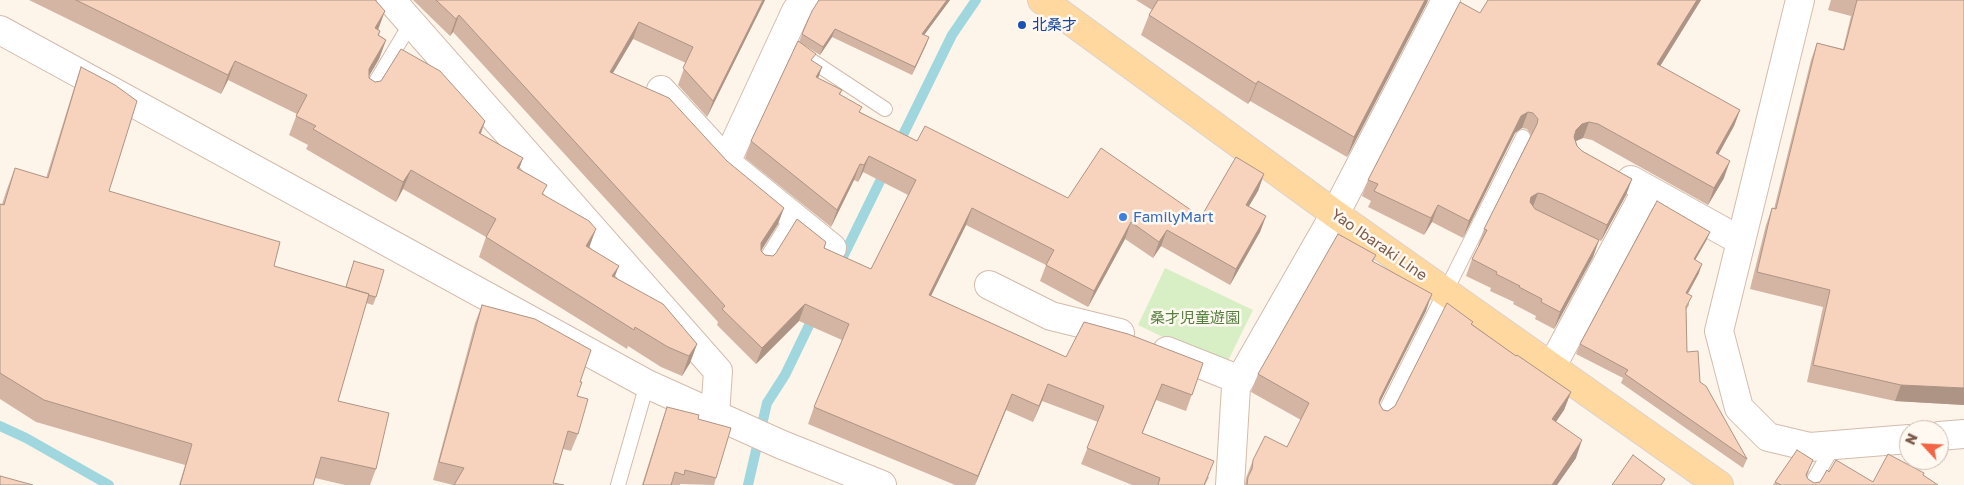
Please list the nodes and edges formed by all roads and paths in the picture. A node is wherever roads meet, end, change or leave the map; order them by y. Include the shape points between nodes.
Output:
1 (391, 0) edge
2 (804, 0) edge
3 (1042, 0) edge
4 (1446, 0) edge
5 (1800, 0) edge
6 (411, 23) junction
7 (0, 30) edge
8 (790, 46) junction
9 (660, 90) dead end
10 (369, 93) edge
11 (885, 109) dead end
12 (1523, 137) dead end
13 (727, 160) junction
14 (1608, 167) edge
15 (1647, 189) junction
16 (1335, 214) junction
17 (793, 216) junction
18 (1741, 241) junction
19 (832, 248) dead end
20 (763, 264) edge
21 (989, 285) dead end
22 (1445, 292) junction
23 (1552, 366) junction
24 (1240, 380) junction
25 (647, 384) junction
26 (715, 415) junction
27 (1381, 420) edge
28 (1964, 434) edge
29 (1949, 435) edge
30 (1899, 440) edge
31 (1834, 445) junction
32 (618, 485) edge
33 (882, 485) edge
34 (1230, 485) edge
35 (1719, 485) edge
36 (1811, 485) edge

1 - 6 street
2 - 8 street via 796,11
3 - 16 main road, Yao Ibaraki Line
4 - 16 street
5 - 18 street
6 - 10 lane
6 - 26 street via 718,371
7 - 25 street
8 - 11 lane
8 - 13 street
9 - 13 street
12 - 22 lane
13 - 17 street
14 - 15 street
15 - 18 street
15 - 23 street via 1606,254
16 - 22 main road, Yao Ibaraki Line
16 - 24 street
17 - 19 street
17 - 20 lane
18 - 31 street via 1719,331 1739,408 1768,437 1810,447
21 - 24 street via 1051,316 1127,335
22 - 23 main road, Yao Ibaraki Line
22 - 27 lane
23 - 35 main road, Yao Ibaraki Line
24 - 34 street via 1236,388
25 - 26 street
25 - 32 lane
26 - 33 street
28 - 29 street
30 - 31 street
31 - 36 lane

